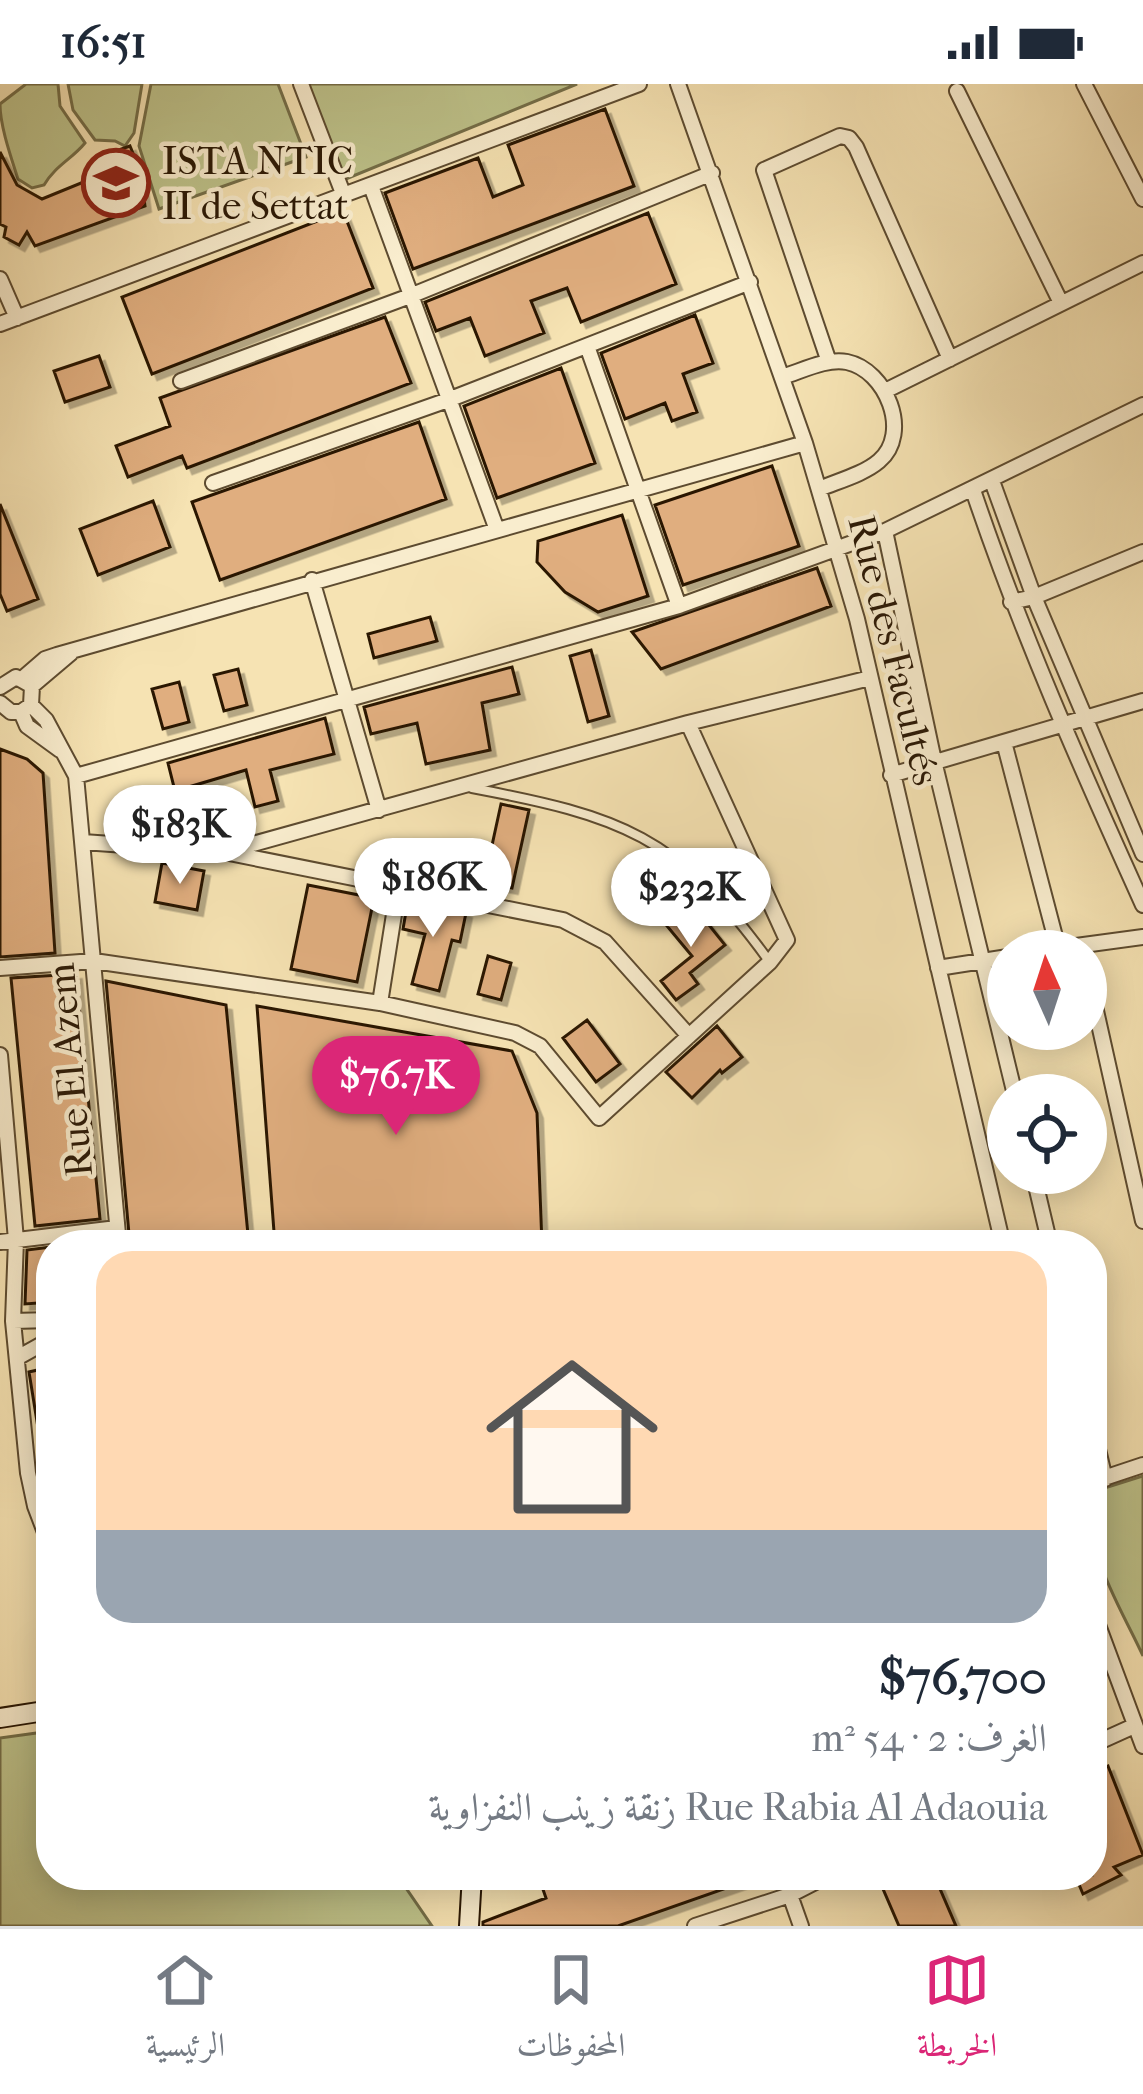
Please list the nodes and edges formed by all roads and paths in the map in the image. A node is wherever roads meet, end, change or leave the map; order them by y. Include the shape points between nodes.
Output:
1 (301, 84) edge
2 (639, 84) edge
3 (678, 84) edge
4 (1084, 84) edge
5 (957, 92) dead end
6 (712, 173) junction
7 (371, 186) junction
8 (344, 196) junction
9 (1143, 200) edge
10 (1143, 262) edge
11 (0, 279) edge
12 (750, 281) junction
13 (410, 296) junction
14 (4, 297) edge
15 (1061, 303) junction
16 (17, 318) junction
17 (0, 324) edge
18 (587, 346) junction
19 (950, 359) junction
20 (830, 362) junction
21 (782, 377) junction
22 (181, 380) dead end
23 (885, 391) junction
24 (448, 400) junction
25 (1143, 405) edge
26 (805, 443) junction
27 (992, 481) junction
28 (213, 483) dead end
29 (819, 489) junction
30 (639, 490) junction
31 (973, 490) junction
32 (497, 530) junction
33 (885, 531) junction
34 (838, 551) junction
35 (1143, 552) edge
36 (312, 580) junction
37 (1034, 597) junction
38 (1011, 602) junction
39 (679, 606) junction
40 (870, 678) junction
41 (27, 682) junction
42 (1, 683) edge
43 (348, 701) junction
44 (1143, 701) edge
45 (13, 711) edge
46 (1084, 717) junction
47 (688, 723) junction
48 (1060, 724) junction
49 (1004, 742) junction
50 (934, 761) junction
51 (892, 775) junction
52 (76, 776) junction
53 (469, 787) junction
54 (379, 810) junction
55 (83, 842) junction
56 (224, 852) junction
57 (1143, 854) edge
58 (398, 889) junction
59 (1143, 905) edge
60 (1053, 930) edge
61 (1143, 937) edge
62 (1107, 943) edge
63 (987, 960) edge
64 (94, 961) junction
65 (983, 961) junction
66 (770, 962) junction
67 (0, 968) edge
68 (938, 968) junction
69 (380, 1003) junction
70 (689, 1036) junction
71 (1105, 1050) edge
72 (0, 1055) edge
73 (1010, 1074) edge
74 (3, 1138) edge
75 (1143, 1140) edge
76 (1127, 1147) junction
77 (1038, 1194) edge
78 (1143, 1222) edge
79 (117, 1228) joint
80 (100, 1230) edge
81 (999, 1230) edge
82 (1046, 1230) edge
83 (8, 1241) edge
84 (36, 1320) edge
85 (13, 1321) junction
86 (36, 1347) edge
87 (17, 1358) junction
88 (1143, 1465) edge
89 (1107, 1478) edge
90 (36, 1509) edge
91 (1107, 1651) edge
92 (36, 1712) edge
93 (0, 1718) edge
94 (1134, 1726) junction
95 (1107, 1738) edge
96 (1143, 1747) edge
97 (471, 1890) edge
98 (800, 1890) edge
99 (790, 1895) junction
100 (469, 1926) edge
101 (694, 1926) edge
102 (801, 1926) edge

1 - 8 street
2 - 7 street
3 - 6 street, Rue des Facultés
4 - 9 street
5 - 15 street
6 - 12 street, Rue des Facultés
6 - 13 street
7 - 8 street
7 - 13 street
8 - 16 street
10 - 15 street
11 - 14 street
12 - 18 street
12 - 21 street, Rue des Facultés
13 - 22 street
13 - 24 street
14 - 16 street
15 - 19 street
16 - 17 street
18 - 24 street
18 - 30 street
19 - 20 street via 856,147 840,136 764,170
19 - 23 street
20 - 21 street
20 - 23 street via 849,362
21 - 26 street, Rue des Facultés
23 - 29 street via 894,416 888,452
24 - 28 street
24 - 32 street
25 - 27 street
26 - 29 street, Rue des Facultés
26 - 30 street
27 - 31 street
27 - 37 street
29 - 34 street, Rue des Facultés
30 - 32 street
30 - 39 street
31 - 33 street
31 - 38 street
32 - 36 street
33 - 34 street
33 - 50 street
34 - 39 street
34 - 40 street, Rue des Facultés
35 - 37 street
36 - 41 street via 45,659
36 - 43 street
37 - 38 street
37 - 46 street
38 - 48 street
39 - 43 street
40 - 47 street
40 - 51 street, Rue des Facultés
41 - 42 street
41 - 45 street
43 - 52 street
43 - 54 street
44 - 46 street
45 - 52 street, Rue El Azem via 60,750
46 - 48 street
46 - 57 street
47 - 53 street
47 - 66 street via 788,940
48 - 49 street
48 - 59 street
49 - 50 street
49 - 60 street
50 - 51 street
50 - 65 street
51 - 68 street, Rue des Facultés
52 - 55 street, Rue El Azem
53 - 54 street
53 - 66 lane via 592,814 653,841 741,922
54 - 56 street
55 - 56 street
55 - 64 street, Rue El Azem
56 - 58 street
58 - 69 street
58 - 70 street via 563,920 604,942
61 - 62 street
63 - 65 street
64 - 67 street
64 - 69 street
64 - 79 street, Rue El Azem
65 - 68 street
65 - 73 street
66 - 70 street
68 - 81 street, Rue des Facultés
69 - 70 street via 515,1033 540,1046 598,1118
71 - 76 street
72 - 74 street
74 - 83 street
75 - 76 street
76 - 78 street
77 - 82 street
79 - 80 street
83 - 85 street
84 - 85 street
85 - 87 street
86 - 87 street
87 - 90 street
88 - 89 street
91 - 94 street
92 - 93 street
94 - 95 street
94 - 96 street
97 - 100 street
98 - 99 street
99 - 101 street
99 - 102 street

